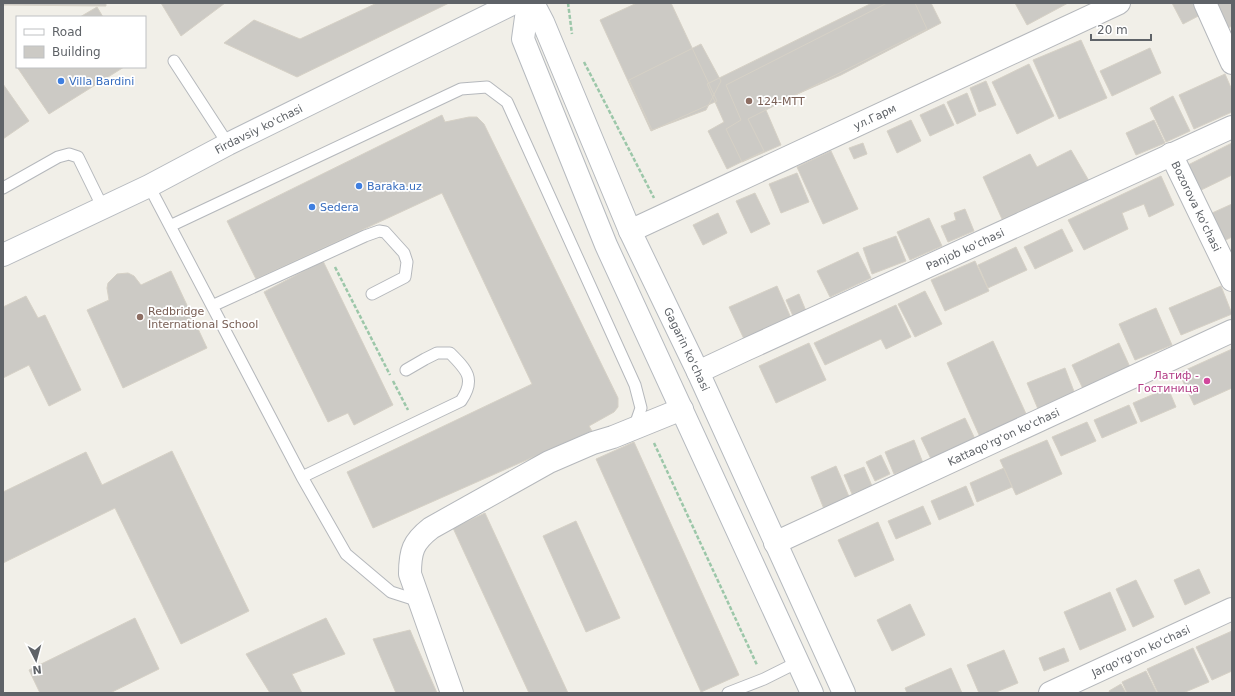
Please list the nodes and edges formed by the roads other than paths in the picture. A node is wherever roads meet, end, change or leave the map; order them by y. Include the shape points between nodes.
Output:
1 (514, 3) edge
2 (528, 3) edge
3 (533, 3) edge
4 (1119, 3) edge
5 (1205, 3) edge
6 (174, 61) dead end
7 (1232, 63) edge
8 (1232, 127) edge
9 (228, 144) junction
10 (1171, 154) junction
11 (149, 186) junction
12 (3, 188) edge
13 (103, 208) junction
14 (170, 226) junction
15 (630, 231) junction
16 (3, 255) edge
17 (1232, 280) edge
18 (372, 294) dead end
19 (212, 306) junction
20 (1232, 331) edge
21 (406, 370) dead end
22 (698, 372) junction
23 (682, 409) junction
24 (640, 426) junction
25 (302, 477) junction
26 (775, 543) junction
27 (419, 601) junction
28 (1232, 609) edge
29 (798, 662) junction
30 (452, 693) edge
31 (728, 693) edge
32 (812, 693) edge
33 (844, 693) edge
34 (1050, 693) edge

1 - 9 street, Firdavsiy ko'chasi
2 - 23 street via 523,38 606,245
3 - 15 street, Gagarin ko'chasi
4 - 15 street, ул.Гарм
5 - 7 street
6 - 9 lane
8 - 10 street, Panjob ko'chasi
9 - 11 street, Firdavsiy ko'chasi
10 - 17 street, Bozorova ko'chasi
10 - 22 street, Panjob ko'chasi
11 - 13 street, Firdavsiy ko'chasi
11 - 14 lane
12 - 13 lane via 58,157 69,154 78,157
13 - 16 street, Firdavsiy ko'chasi
14 - 19 lane
14 - 24 lane via 461,89 487,87 507,102 635,385 640,408
15 - 22 street, Gagarin ko'chasi
18 - 19 lane via 405,278 407,262 404,253 385,232 380,231
19 - 25 lane
20 - 26 street, Kattaqo'rg'on ko'chasi
21 - 25 lane via 437,354 450,354 462,365 470,379 468,392 461,401
22 - 26 street, Gagarin ko'chasi
23 - 24 street
23 - 29 street
24 - 27 street via 549,462 422,535 413,546 410,560 410,574
25 - 27 lane via 346,554 391,592
26 - 33 street, Gagarin ko'chasi
27 - 30 street
28 - 34 street, Jarqo'rg'on ko'chasi
29 - 31 lane
29 - 32 street

